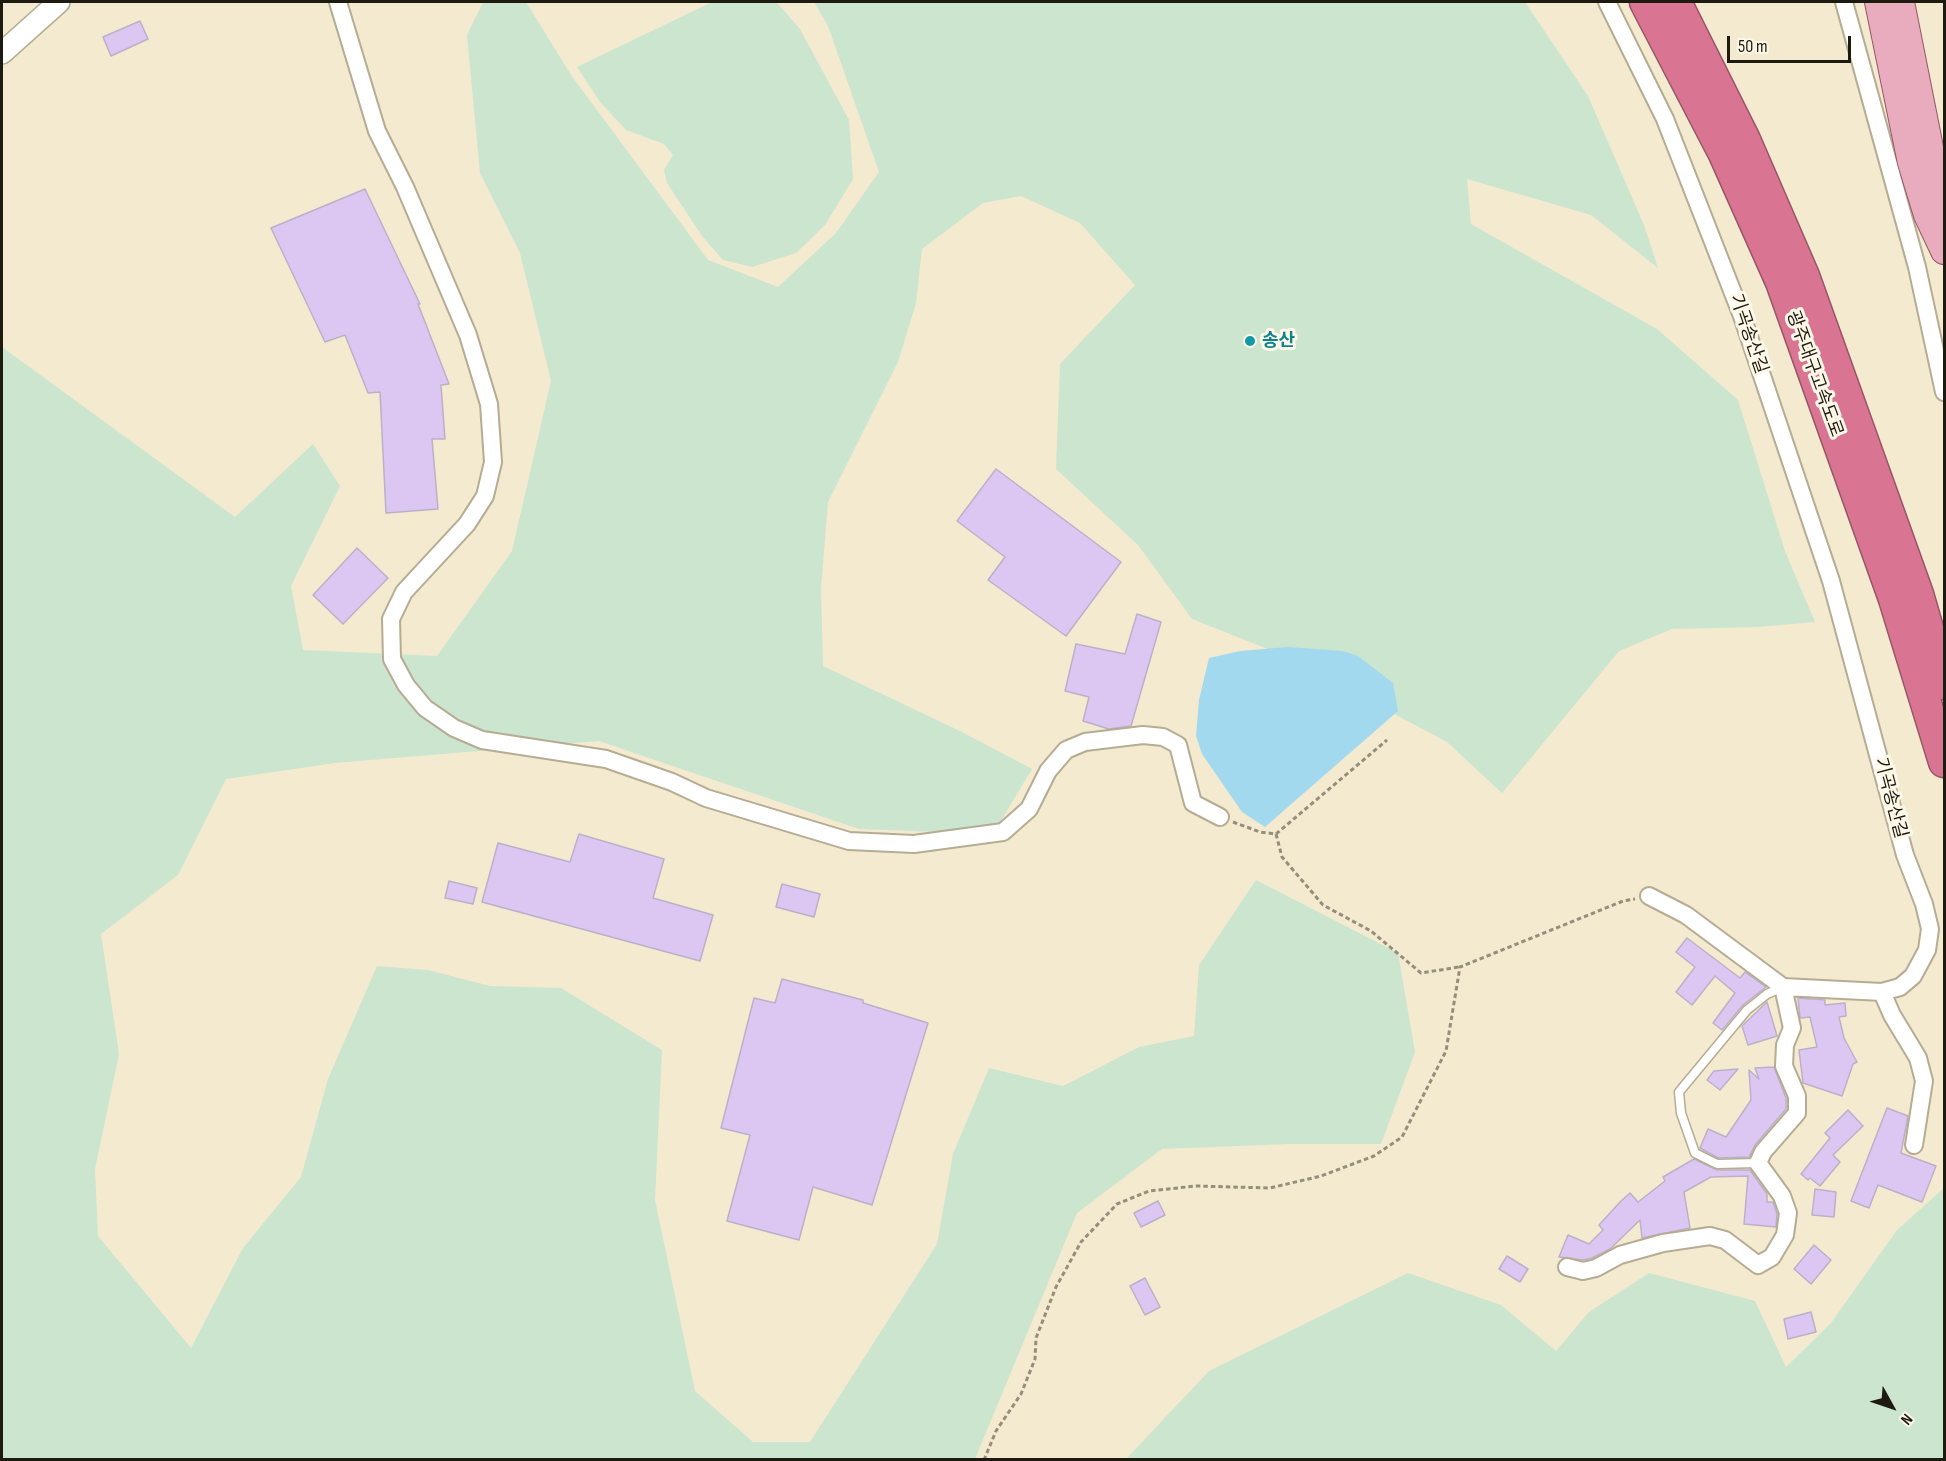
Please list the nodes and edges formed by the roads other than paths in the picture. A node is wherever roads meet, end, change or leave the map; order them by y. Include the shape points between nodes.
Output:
1 (59, 2) edge
2 (338, 2) edge
3 (1607, 2) edge
4 (1645, 2) edge
5 (1676, 2) edge
6 (1844, 2) edge
7 (1878, 2) edge
8 (1901, 2) edge
9 (2, 53) edge
10 (1944, 218) edge
11 (1944, 251) edge
12 (1944, 392) edge
13 (1944, 684) edge
14 (1944, 762) edge
15 (1220, 817) road end
16 (1649, 896) road end
17 (1783, 987) junction
18 (1882, 992) junction
19 (1914, 1144) dead end
20 (1758, 1162) junction
21 (1567, 1267) dead end

1 - 9 street
2 - 15 street via 377,131 468,336 489,404 493,462 485,495 467,525 404,592 391,619 392,659 425,708 454,728 482,740 606,759 706,798 849,841 914,844 1003,832 1029,809 1048,771 1066,750 1085,742 1143,735 1163,737 1179,745 1193,803
3 - 18 street, 기곡송산길 via 1665,119 1742,316 1831,581 1905,855 1924,904 1930,929 1927,950 1913,976 1900,987
4 - 14 highway, 광주대구고속도로 via 1724,154 1781,282 1894,599
5 - 13 highway, 광주대구고속도로 via 1745,140 1804,276 1918,594
6 - 12 street via 1917,267
7 - 11 main road via 1911,163 1926,215
8 - 10 main road
16 - 17 street via 1686,915
17 - 18 street, 기곡송산길
17 - 20 street via 1792,1028 1785,1046 1784,1066 1797,1096 1797,1113
17 - 20 lane via 1747,1010 1679,1092 1681,1113 1695,1153 1717,1164
18 - 19 street via 1918,1058 1924,1082
20 - 21 street via 1782,1196 1788,1213 1785,1235 1773,1257 1758,1265 1725,1240 1710,1236 1663,1243 1583,1271

